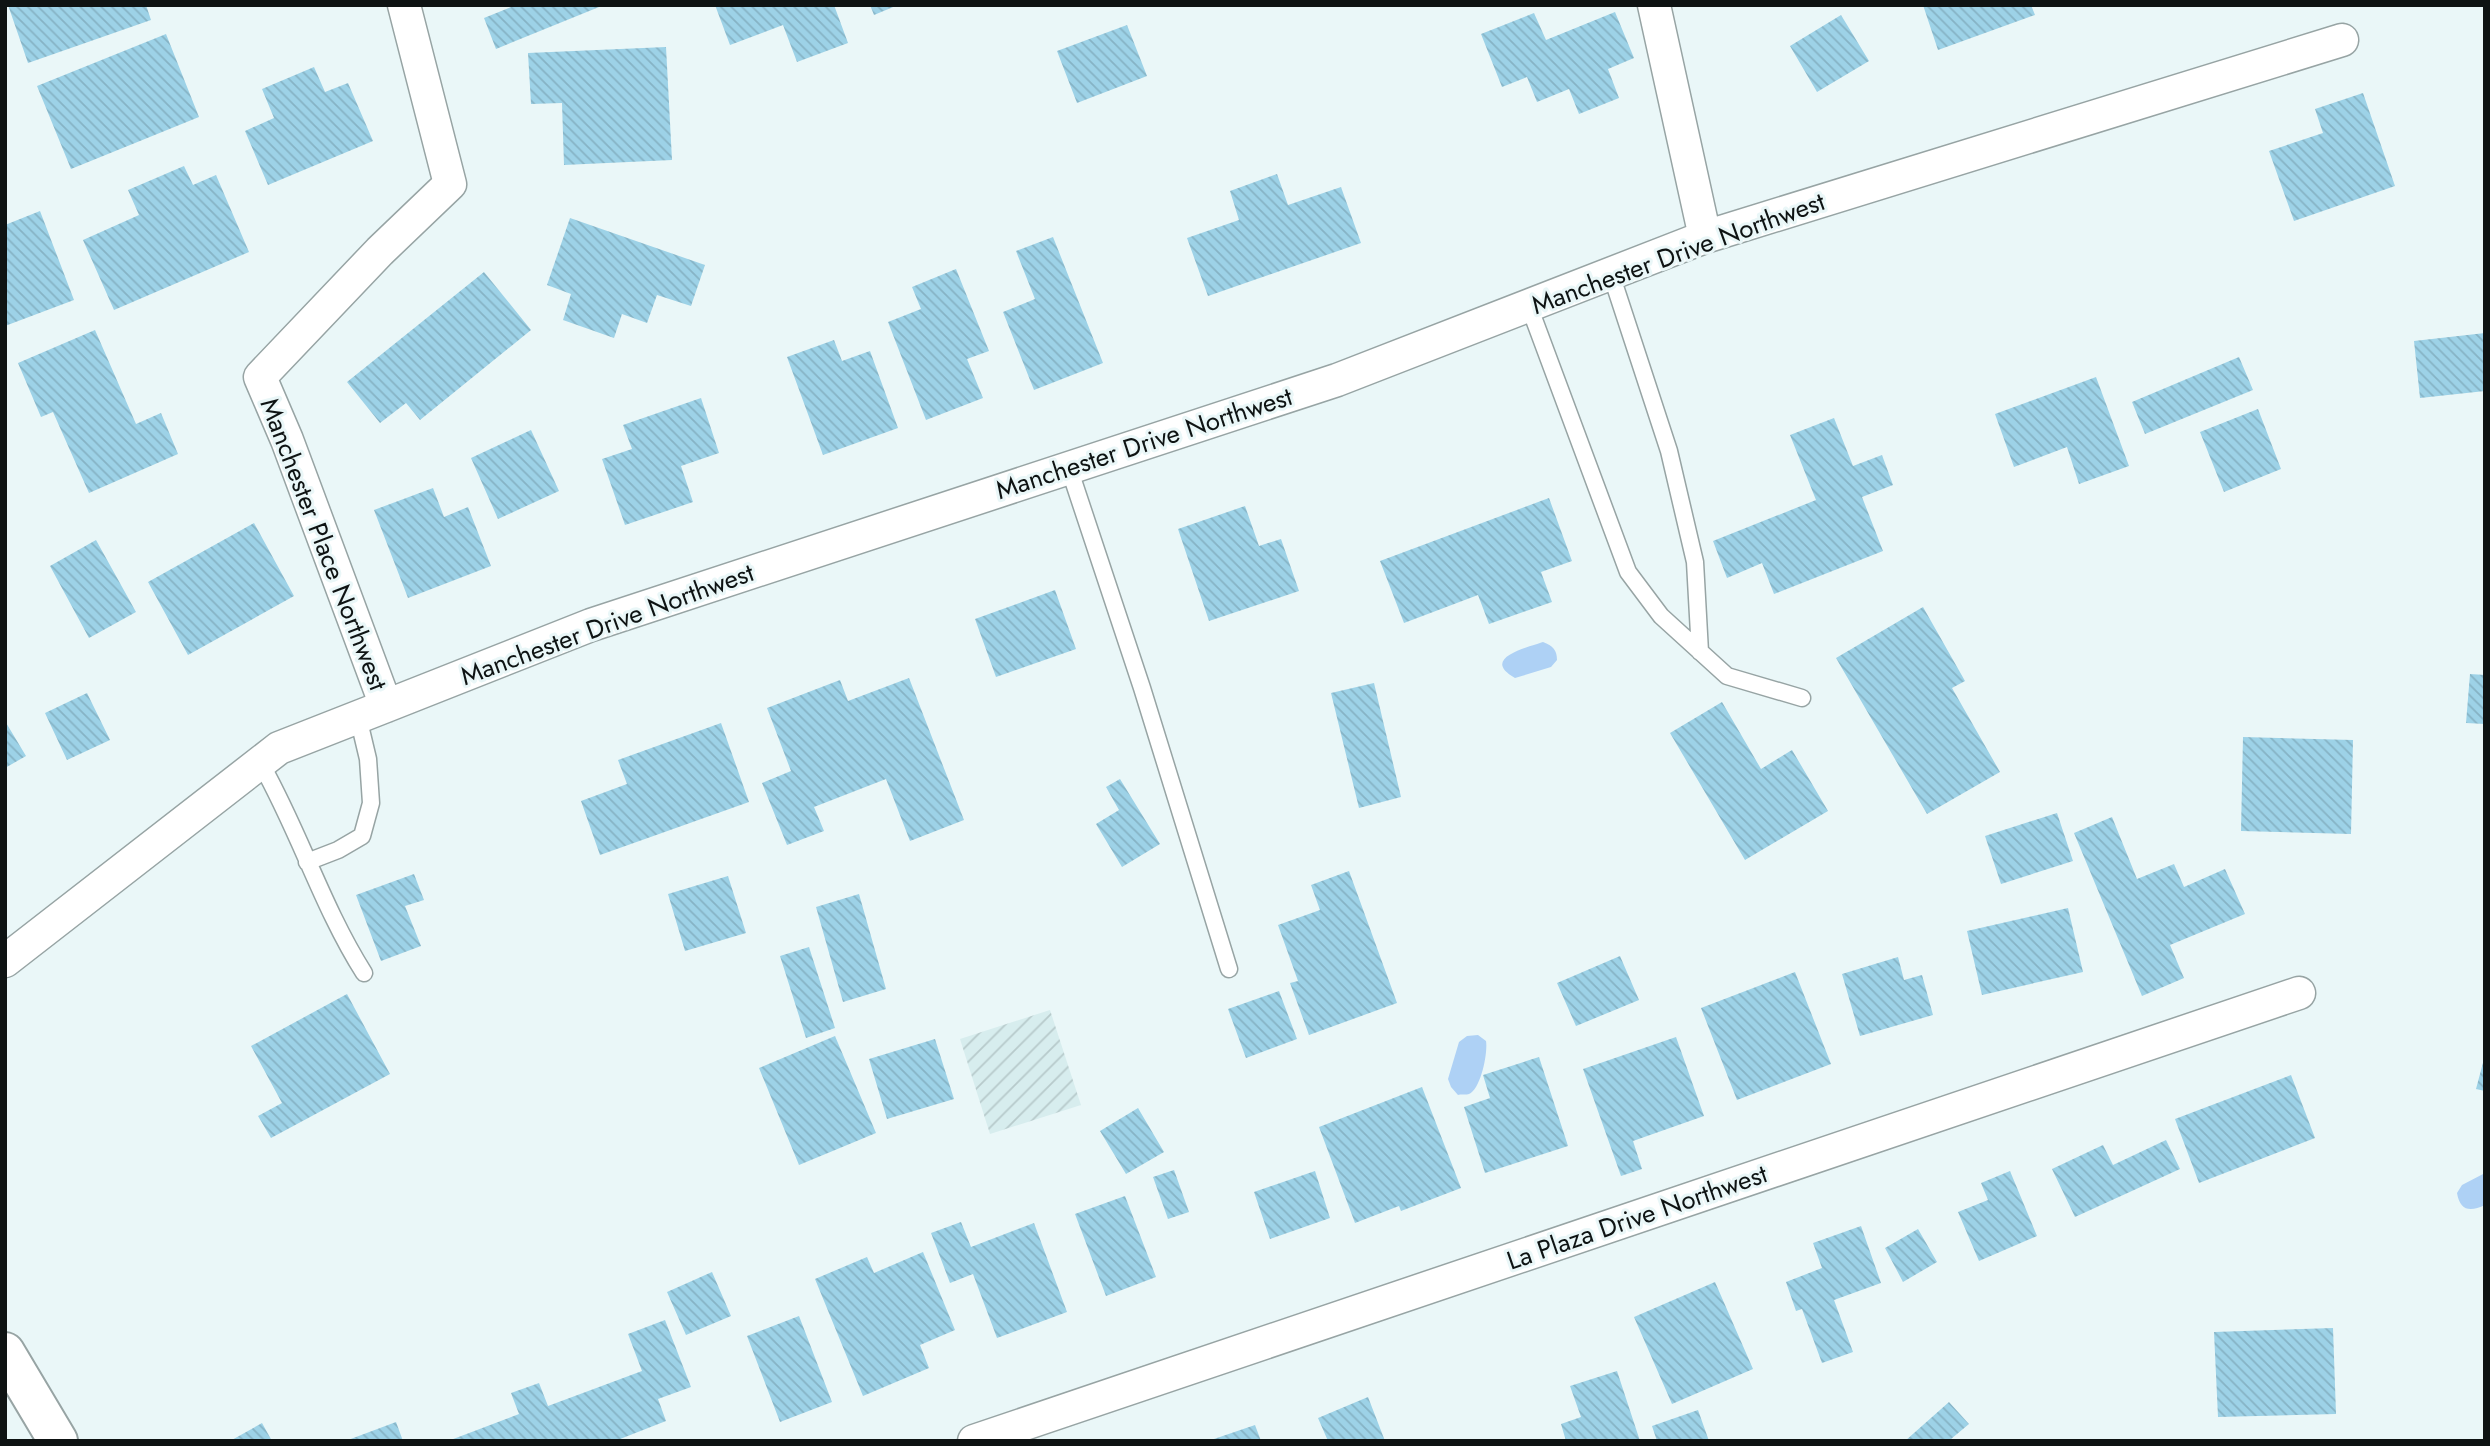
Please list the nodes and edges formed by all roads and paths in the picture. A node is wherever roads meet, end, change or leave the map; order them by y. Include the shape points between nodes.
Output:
1 (404, 5) edge
2 (1654, 5) edge
3 (2342, 40) dead end
4 (1705, 237) junction
5 (1611, 274) junction
6 (1528, 306) junction
7 (1069, 468) junction
8 (1700, 652) junction
9 (1802, 698) dead end
10 (372, 711) junction
11 (260, 762) junction
12 (307, 862) junction
13 (5, 961) edge
14 (1229, 969) dead end
15 (364, 973) dead end
16 (2299, 993) dead end
17 (5, 1352) edge
18 (58, 1441) edge
19 (974, 1441) edge

1 - 10 street, Manchester Place Northwest via 450,184 260,377 287,440
2 - 4 street
3 - 4 street, Manchester Drive Northwest
4 - 5 street, Manchester Drive Northwest
5 - 6 street, Manchester Drive Northwest
5 - 8 lane via 1672,464 1695,562
6 - 7 street, Manchester Drive Northwest via 1337,380
6 - 8 lane via 1628,572 1661,616
7 - 10 street, Manchester Drive Northwest via 591,625
7 - 14 lane
8 - 9 lane via 1727,676
10 - 11 street, Manchester Drive Northwest via 279,748
10 - 12 lane via 371,803 362,836
11 - 12 lane
11 - 13 street, Manchester Drive Northwest
12 - 15 lane via 343,941
16 - 19 street, La Plaza Drive Northwest
17 - 18 main road

